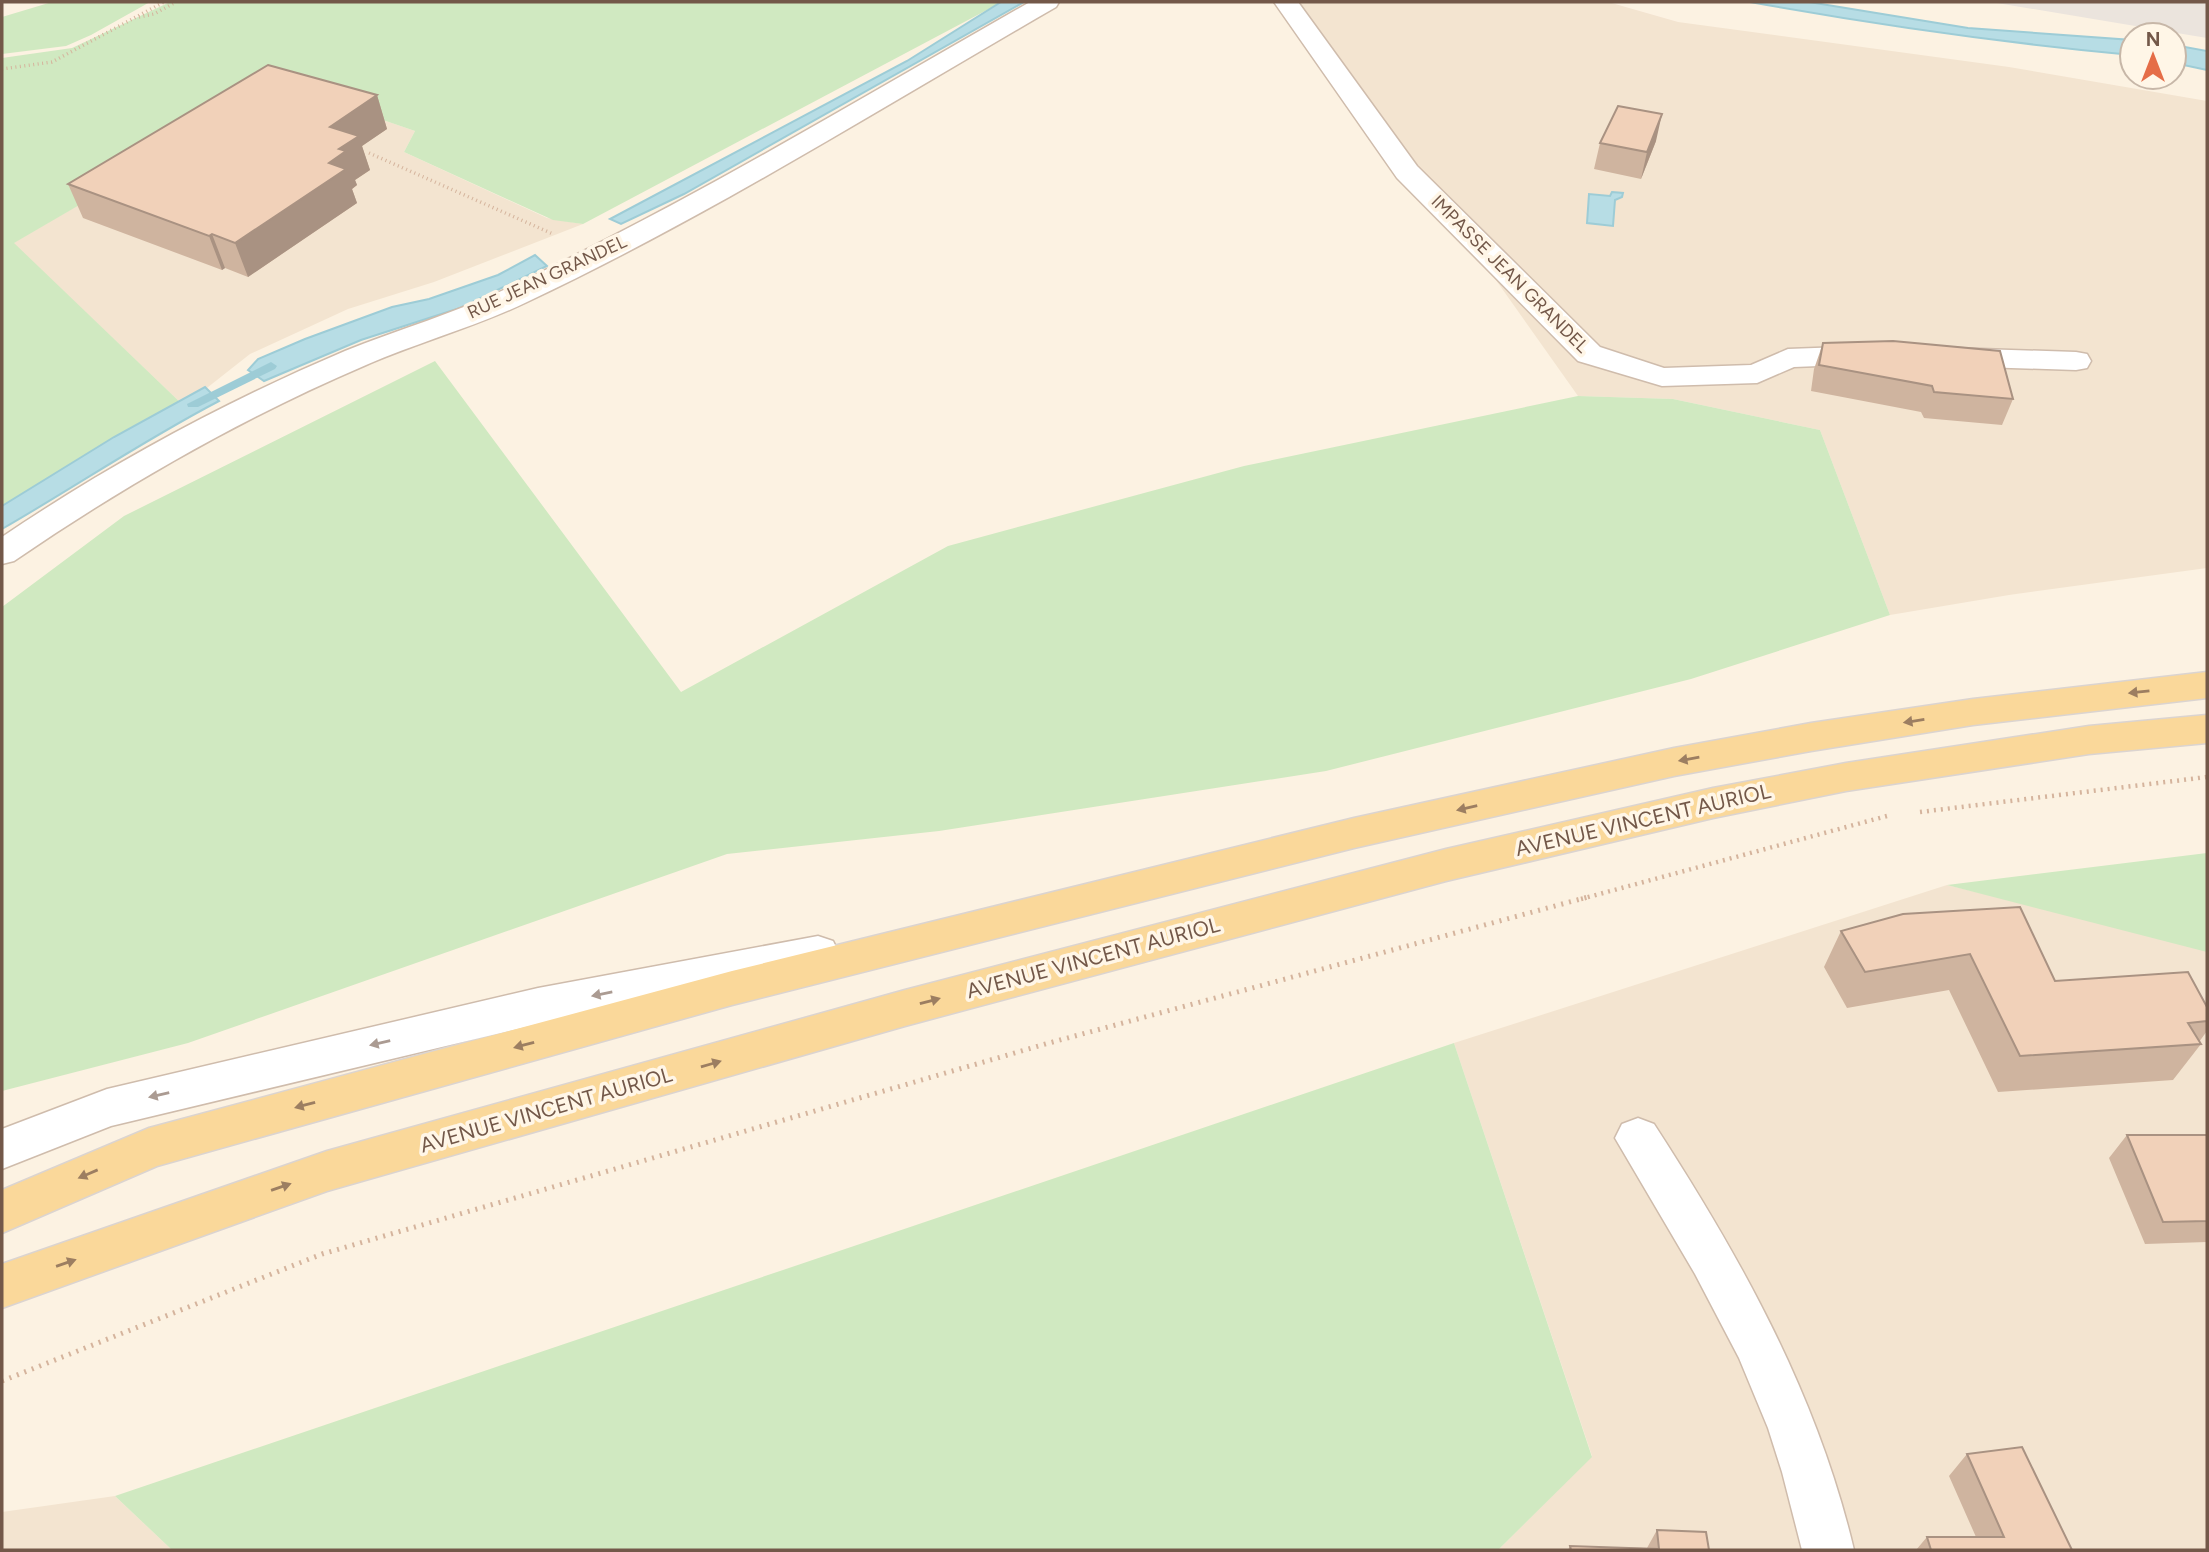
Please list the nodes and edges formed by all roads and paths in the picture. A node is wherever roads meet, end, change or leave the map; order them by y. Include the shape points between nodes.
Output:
1 (163, 2) edge
2 (176, 2) edge
3 (1047, 2) edge
4 (1286, 2) edge
5 (132, 18) junction
6 (2, 69) edge
7 (369, 153) dead end
8 (607, 252) junction
9 (2076, 361) dead end
10 (2, 553) edge
11 (2207, 685) edge
12 (2207, 729) edge
13 (2207, 777) edge
14 (1918, 812) dead end
15 (1891, 816) dead end
16 (1054, 908) junction
17 (1639, 1138) dead end
18 (2, 1149) edge
19 (2, 1212) edge
20 (2, 1286) edge
21 (2, 1381) edge
22 (1828, 1550) edge

1 - 5 path
2 - 5 path via 154,14
3 - 8 street, RUE JEAN GRANDEL
4 - 9 street, IMPASSE JEAN GRANDEL via 1408,172 1589,354 1662,377 1757,374 1788,358
5 - 6 path via 52,62
7 - 8 path via 553,234
8 - 10 street, RUE JEAN GRANDEL via 512,298 358,358 216,422 63,510
11 -> 16 main road via 1973,712 1674,762 1354,833
20 -> 12 main road, AVENUE VINCENT AURIOL via 327,1171 905,1008 1446,865 1846,777 2089,740
13 - 14 path
15 - 21 path via 1049,1042 322,1254
16 -> 18 street via 538,1006 107,1108
16 -> 19 main road via 718,992 149,1148
17 - 22 street via 1704,1240 1767,1365 1808,1472

